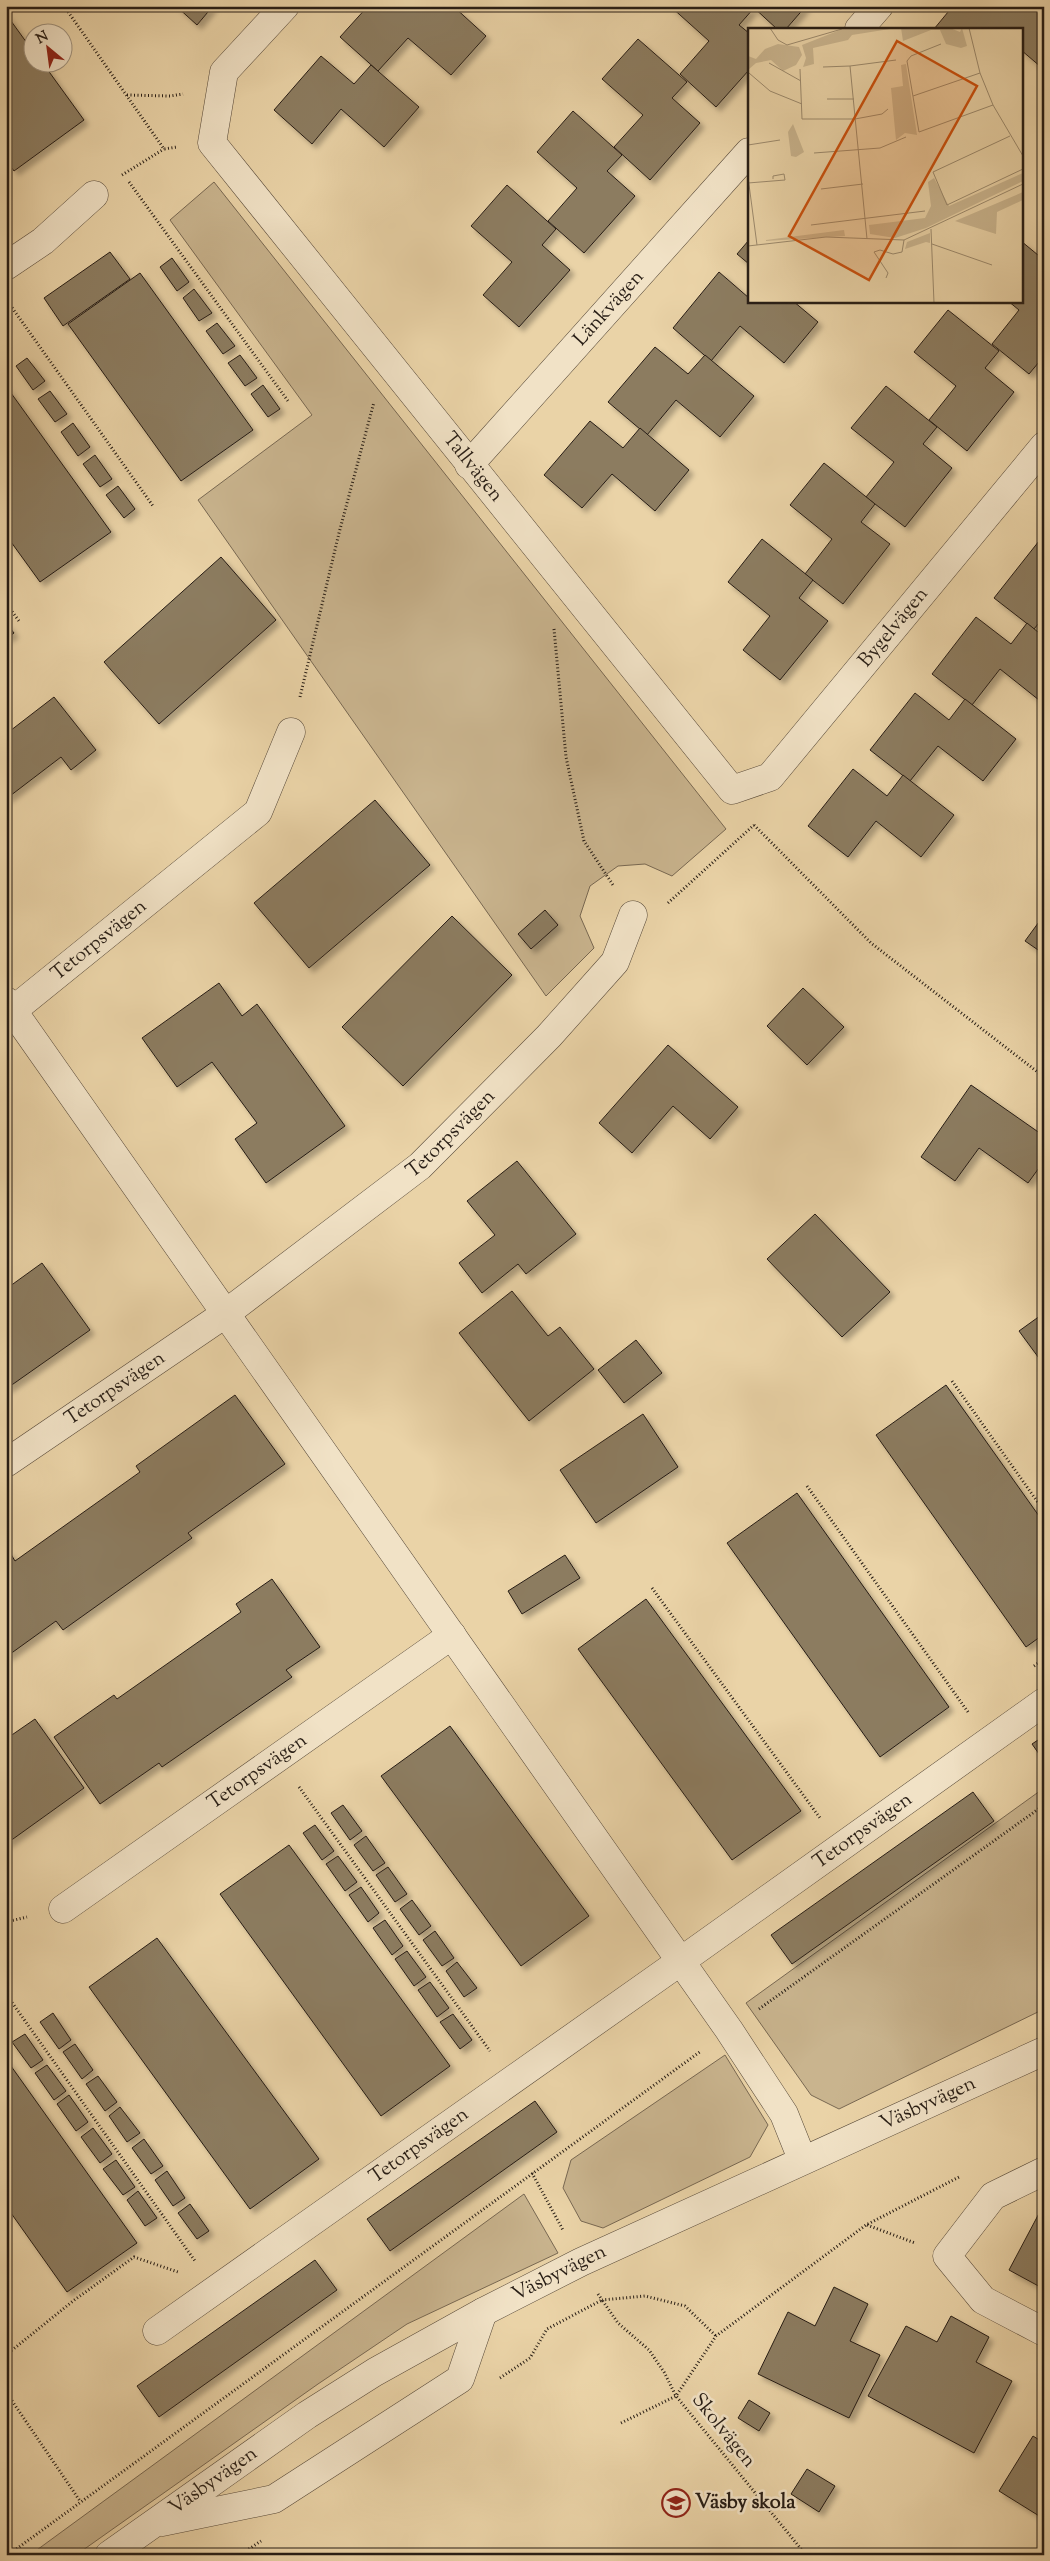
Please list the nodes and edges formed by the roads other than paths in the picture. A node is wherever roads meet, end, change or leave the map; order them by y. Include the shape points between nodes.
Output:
1 (285, 6) edge
2 (879, 6) edge
3 (860, 28) edge
4 (748, 153) edge
5 (94, 195) road end
6 (6, 266) edge
7 (1044, 446) edge
8 (469, 465) junction
9 (291, 732) road end
10 (732, 790) joint
11 (633, 916) road end
12 (9, 1010) edge
13 (225, 1314) junction
14 (6, 1463) edge
15 (452, 1635) junction
16 (1044, 1702) edge
17 (63, 1909) dead end
18 (681, 1962) junction
19 (1044, 2051) edge
20 (802, 2159) junction
21 (1044, 2171) edge
22 (483, 2312) junction
23 (157, 2331) dead end
24 (1044, 2332) edge
25 (154, 2524) junction
26 (110, 2555) edge

1 - 8 street, Tallvägen via 224,72 212,143
2 - 3 street
4 - 8 street, Länkvägen
5 - 6 street via 43,241
7 - 10 street, Bygelvägen via 770,777
8 - 10 street, Tallvägen
9 - 12 street, Tetorpsvägen via 258,812
11 - 13 street, Tetorpsvägen via 615,962 549,1036 420,1166
12 - 13 street, Tetorpsvägen
13 - 14 street, Tetorpsvägen
13 - 15 street, Tetorpsvägen
15 - 17 street, Tetorpsvägen
15 - 18 street, Tetorpsvägen
16 - 18 street, Tetorpsvägen
18 - 20 street, Tetorpsvägen via 784,2114
18 - 23 street, Tetorpsvägen via 511,2080 209,2279
19 - 20 street, Väsbyvägen
20 - 22 street, Väsbyvägen via 581,2262
21 - 24 street via 993,2196 948,2256 983,2300
22 - 25 street, Väsbyvägen via 307,2414
22 - 25 street via 460,2379 274,2499
25 - 26 street, Väsbyvägen

